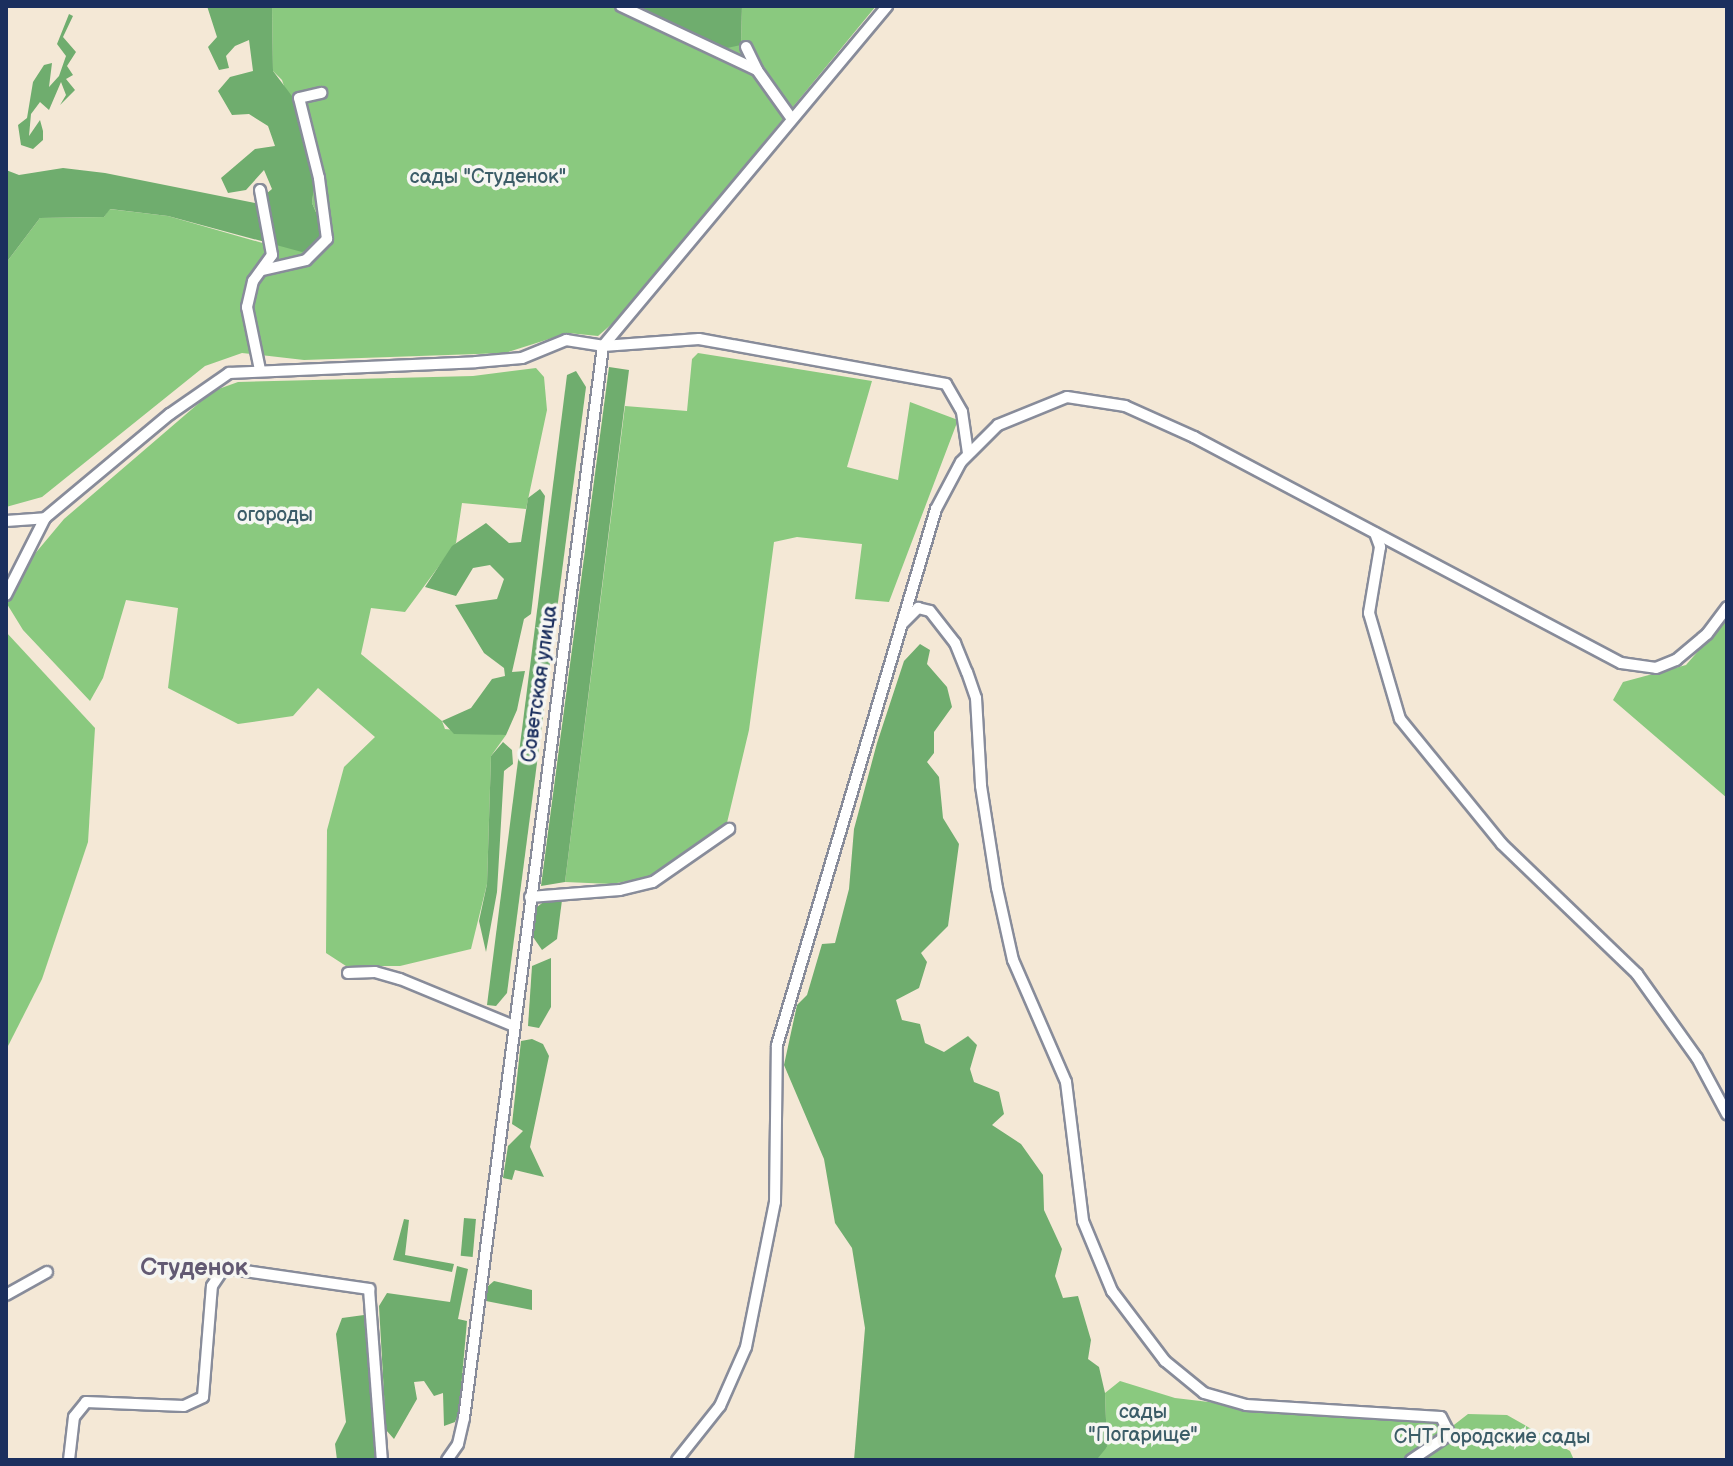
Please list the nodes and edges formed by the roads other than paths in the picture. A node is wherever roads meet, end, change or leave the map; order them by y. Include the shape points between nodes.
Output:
1 (621, 6) edge
2 (887, 6) edge
3 (746, 47) dead end
4 (757, 70) junction
5 (321, 93) dead end
6 (792, 119) junction
7 (260, 190) dead end
8 (263, 270) junction
9 (603, 346) junction
10 (260, 370) junction
11 (968, 453) junction
12 (45, 518) junction
13 (6, 521) edge
14 (1375, 533) junction
15 (6, 595) edge
16 (1727, 607) edge
17 (901, 626) junction
18 (729, 829) dead end
19 (530, 897) junction
20 (348, 973) dead end
21 (514, 1026) junction
22 (1727, 1114) edge
23 (47, 1272) dead end
24 (6, 1295) edge
25 (69, 1460) edge
26 (382, 1460) edge
27 (447, 1460) edge
28 (677, 1460) edge
29 (1411, 1460) edge

1 - 4 street
2 - 6 street
3 - 4 street
4 - 6 street
5 - 8 street via 299,98 319,178 327,239 306,260
6 - 9 street
7 - 8 street via 272,255
8 - 10 street via 253,281 247,307
9 - 10 street via 566,340 522,358
9 - 11 street via 699,339 946,384 962,412
9 - 19 street, Советская улица
10 - 12 street via 229,373 205,386
11 - 14 street via 1020,412 1067,397 1108,400 1194,437
11 - 17 street via 936,509
12 - 13 street
12 - 15 street
14 - 16 street via 1634,666 1656,668 1676,660 1707,634
14 - 22 street via 1380,547 1369,613 1400,719 1502,844 1637,974 1697,1058
17 - 28 street via 777,1045 775,1202 746,1347 720,1406
17 - 29 street via 918,608 930,611 955,643 972,685 981,786 1004,925 1013,960 1066,1082 1083,1221 1112,1291 1165,1361 1204,1393 1246,1405 1441,1417 1448,1431 1444,1438
18 - 19 street via 653,882
19 - 21 street, Советская улица
20 - 21 street via 375,972 400,979
21 - 27 street, Советская улица via 464,1418 458,1444
23 - 24 street
25 - 26 street via 74,1417 86,1402 184,1406 203,1397 212,1286 224,1268 369,1289

